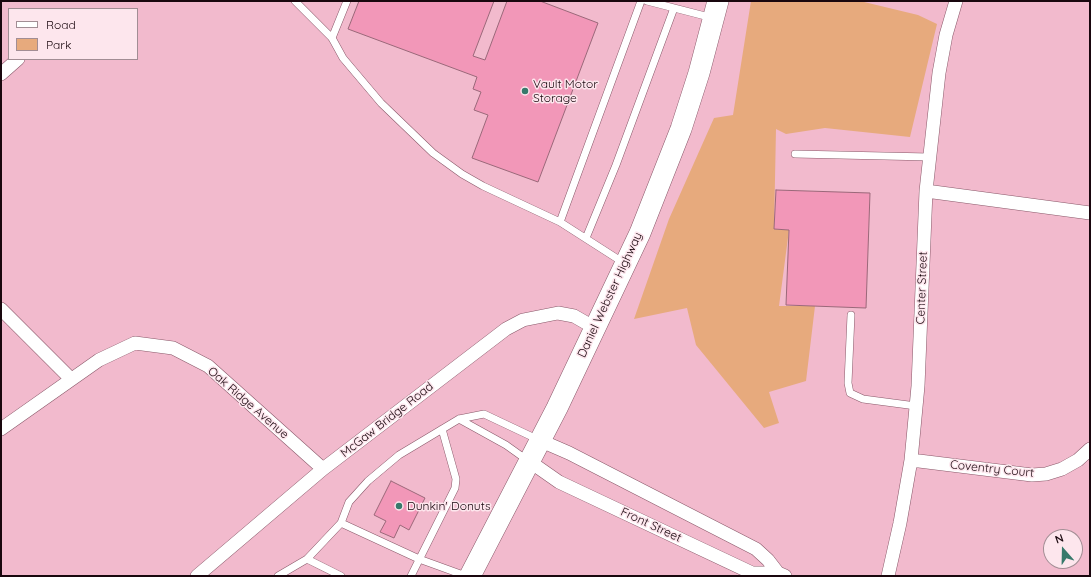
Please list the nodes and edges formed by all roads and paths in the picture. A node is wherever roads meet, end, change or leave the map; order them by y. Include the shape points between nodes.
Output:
1 (295, 1) edge
2 (347, 1) edge
3 (641, 1) edge
4 (647, 1) edge
5 (956, 1) edge
6 (674, 8) junction
7 (716, 10) edge
8 (332, 38) junction
9 (17, 60) edge
10 (1, 74) edge
11 (795, 154) dead end
12 (929, 157) junction
13 (926, 191) junction
14 (1090, 213) edge
15 (560, 222) junction
16 (586, 238) junction
17 (626, 264) junction
18 (1, 309) edge
19 (851, 315) dead end
20 (595, 328) junction
21 (71, 379) junction
22 (916, 406) junction
23 (459, 419) junction
24 (1, 429) edge
25 (442, 429) junction
26 (539, 440) junction
27 (1090, 449) edge
28 (911, 460) junction
29 (529, 462) junction
30 (323, 469) junction
31 (342, 522) junction
32 (307, 559) junction
33 (420, 559) junction
34 (781, 575) edge
35 (197, 576) edge
36 (278, 576) edge
37 (341, 576) edge
38 (411, 576) edge
39 (466, 576) edge
40 (470, 576) edge
41 (888, 576) edge

1 - 8 lane
2 - 8 lane
3 - 15 lane
4 - 6 lane
5 - 12 street, Center Street via 938,73
6 - 7 lane
6 - 16 lane
7 - 17 main road, Daniel Webster Highway via 681,129
8 - 15 lane via 344,58 381,103 433,153 483,186
9 - 10 street
11 - 12 lane
12 - 13 street, Center Street
13 - 14 street
13 - 22 street, Center Street
15 - 16 lane
16 - 17 lane
17 - 20 main road, Daniel Webster Highway
18 - 21 street
19 - 22 lane via 848,383 850,393 863,399
20 - 26 main road, Daniel Webster Highway
20 - 30 street, McGaw Bridge Road via 574,316 558,313 522,320 499,334
21 - 24 street, Oak Ridge Avenue
21 - 30 street, Oak Ridge Avenue via 99,360 134,343 173,348 208,366
22 - 28 street, Center Street
23 - 25 lane
23 - 26 lane via 484,414
23 - 29 lane via 506,445
25 - 31 lane via 399,455 368,481 349,502
25 - 33 lane via 456,479 455,488
26 - 29 main road, Daniel Webster Highway
26 - 34 street, Front Street via 756,549
27 - 28 street, Coventry Court via 1062,469 1032,475
28 - 41 street, Center Street
29 - 34 street, Front Street via 559,482 752,573
29 - 40 main road, Daniel Webster Highway
30 - 35 street, McGaw Bridge Road
31 - 32 lane
31 - 33 lane
32 - 36 lane
32 - 37 lane
33 - 38 lane
33 - 39 lane

